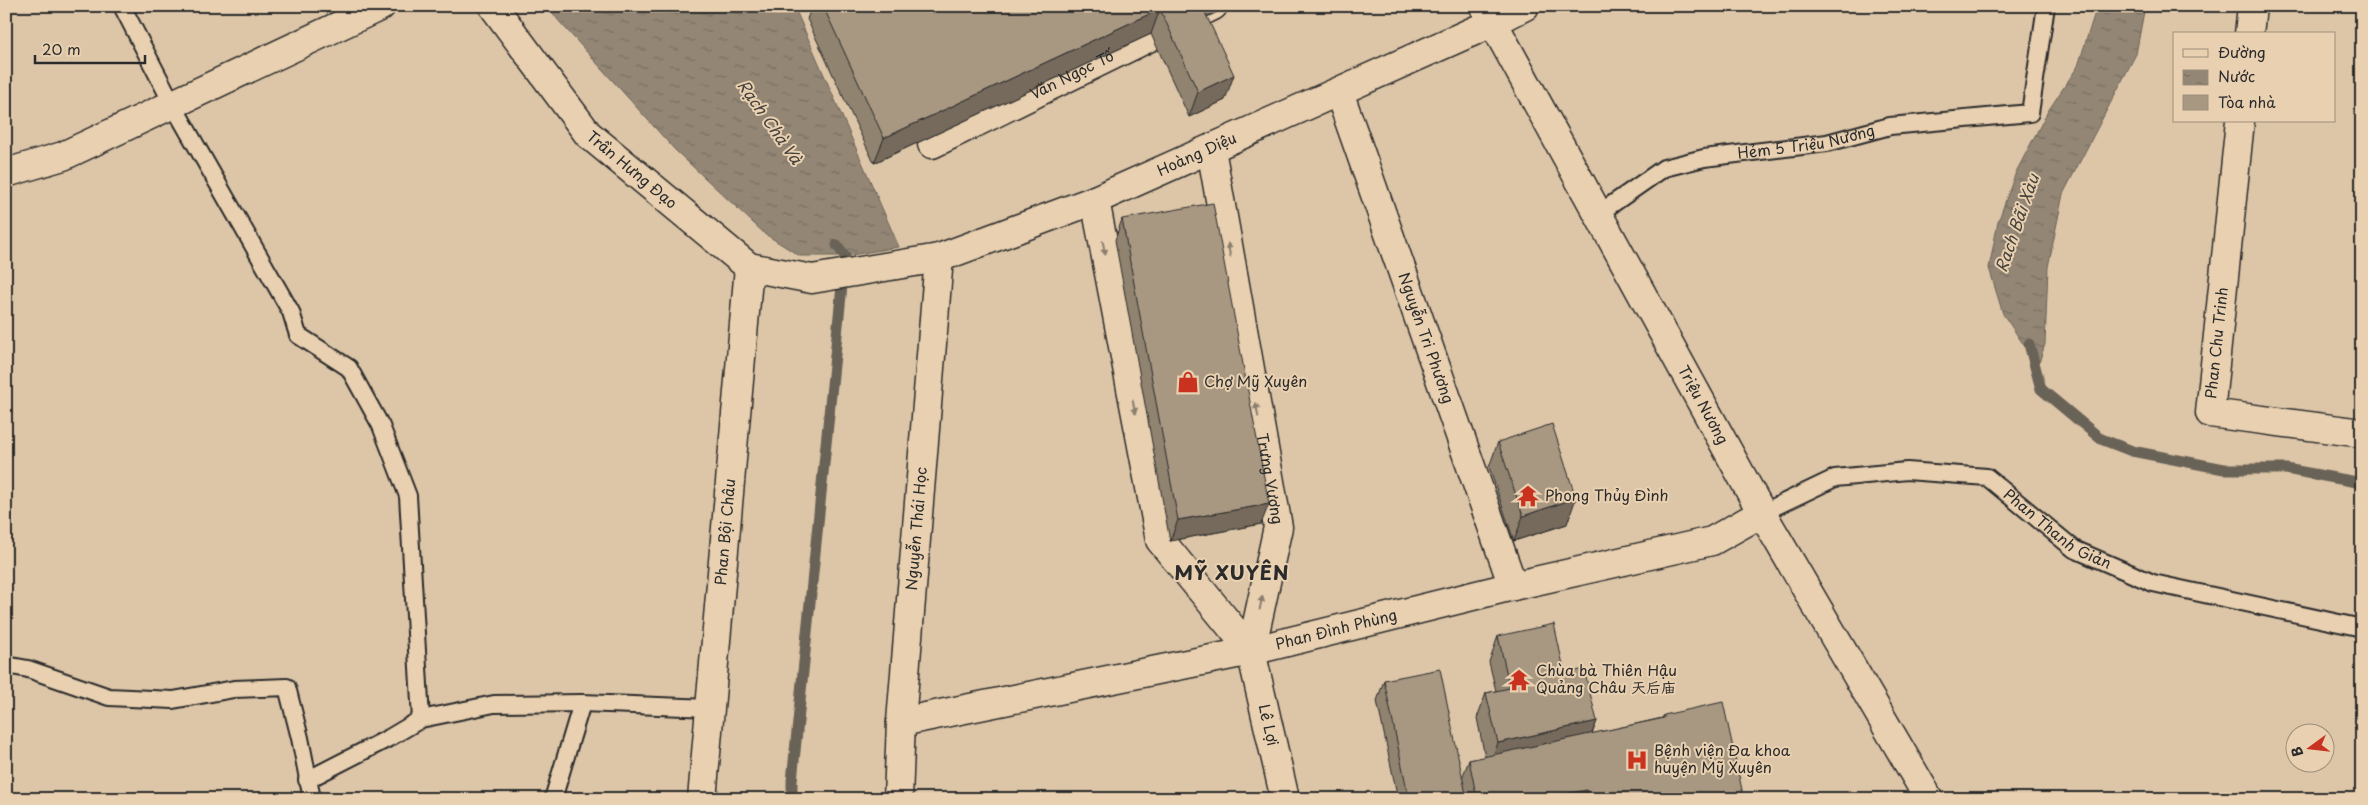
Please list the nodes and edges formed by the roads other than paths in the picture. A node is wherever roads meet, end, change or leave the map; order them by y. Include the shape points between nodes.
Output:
1 (122, 6) edge
2 (381, 6) edge
3 (493, 6) edge
4 (1213, 6) edge
5 (1525, 6) edge
6 (2046, 6) edge
7 (2252, 6) edge
8 (1488, 15) edge
9 (2249, 32) edge
10 (1340, 92) junction
11 (173, 105) junction
12 (2240, 122) edge
13 (932, 144) edge
14 (1211, 149) junction
15 (6, 173) edge
16 (1095, 200) junction
17 (1598, 214) junction
18 (939, 258) junction
19 (749, 267) junction
20 (812, 279) joint
21 (2362, 433) edge
22 (1762, 513) junction
23 (1513, 586) junction
24 (2362, 628) edge
25 (1251, 651) junction
26 (6, 665) edge
27 (582, 703) junction
28 (710, 708) junction
29 (421, 719) junction
30 (901, 722) junction
31 (307, 780) junction
32 (312, 799) edge
33 (553, 799) edge
34 (702, 799) edge
35 (898, 799) edge
36 (1285, 799) edge
37 (1930, 799) edge

1 - 11 lane
2 - 11 street
3 - 19 street, Trần Hưng Đạo via 588,134
4 - 13 street, Văn Ngọc Tố
5 - 8 street, Hoàng Diệu
6 - 17 lane, Hẻm 5 Triệu Nương via 2030,113 1890,126 1827,143 1704,158 1664,168
7 - 9 street
8 - 10 street, Hoàng Diệu
8 - 17 street, Triệu Nương
10 - 14 street, Hoàng Diệu
10 - 23 street, Nguyễn Tri Phương
11 - 15 street via 63,156
11 - 29 lane via 291,312 298,335 348,368 381,426 408,496
12 - 21 street, Phan Chu Trinh via 2210,413
14 - 16 street, Hoàng Diệu
25 -> 14 street, Trưng Vương via 1278,527
16 - 18 street, Hoàng Diệu
16 -> 25 street via 1160,540
17 - 22 street, Triệu Nương
18 - 20 street, Hoàng Diệu
18 - 30 street, Nguyễn Thái Học
19 - 20 street, Trần Hưng Đạo
19 - 28 street, Phan Bội Châu
22 - 23 street, Phan Đình Phùng via 1712,542
22 - 24 lane, Phan Thanh Giản via 1835,478 1907,471 1987,477 2074,549 2153,583
22 - 37 street, Triệu Nương
23 - 25 street, Phan Đình Phùng
25 - 30 street, Phan Đình Phùng
25 - 36 street, Lê Lợi
26 - 31 lane via 28,669 109,698 173,700 234,689 287,687
27 - 28 lane
27 - 29 lane via 494,704
27 - 33 lane
28 - 34 street, Phan Bội Châu
29 - 31 lane
30 - 35 street, Nguyễn Thái Học
31 - 32 lane

